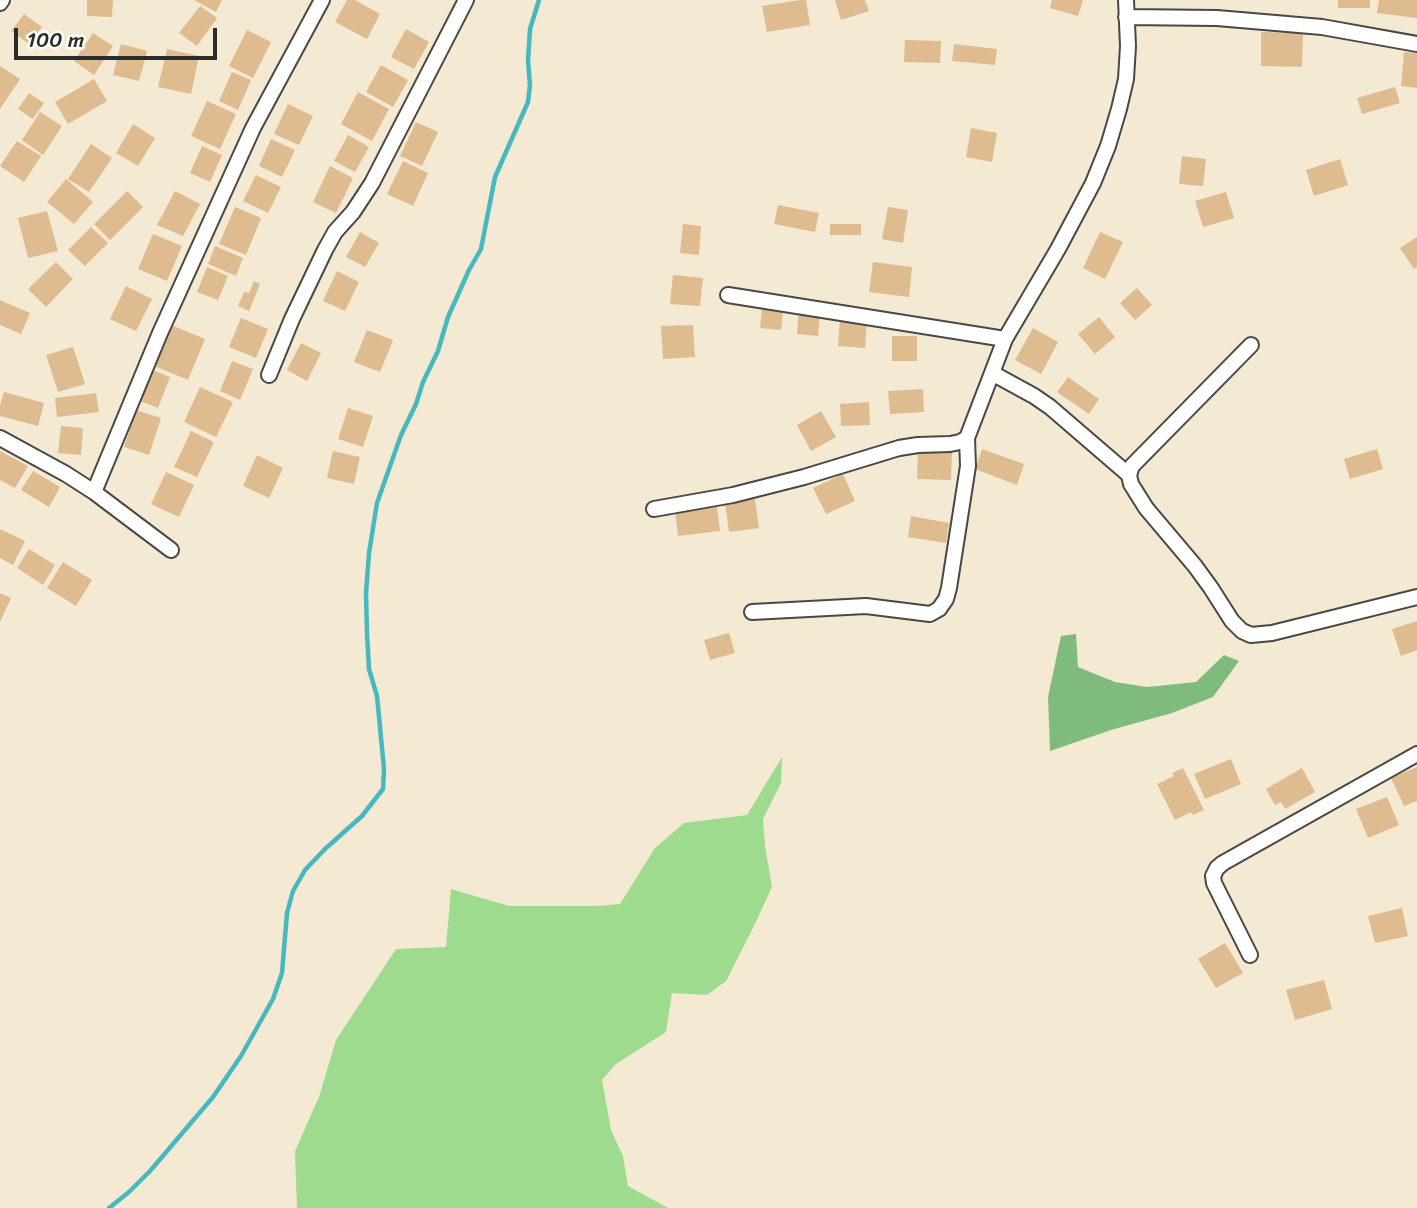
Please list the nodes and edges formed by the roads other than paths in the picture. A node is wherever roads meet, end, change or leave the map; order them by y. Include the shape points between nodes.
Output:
1 (322, 0) edge
2 (466, 0) edge
3 (1126, 0) edge
4 (1126, 16) junction
5 (1417, 44) edge
6 (728, 295) dead end
7 (1005, 340) junction
8 (1251, 345) dead end
9 (992, 373) junction
10 (269, 375) dead end
11 (0, 438) edge
12 (967, 438) junction
13 (1129, 475) junction
14 (94, 492) junction
15 (654, 509) dead end
16 (171, 550) dead end
17 (1417, 597) edge
18 (752, 612) dead end
19 (1417, 754) edge
20 (1250, 955) dead end

1 - 14 street via 253,128 159,333
2 - 10 street via 372,183 325,250
3 - 4 street
4 - 5 street via 1322,27
4 - 7 street via 1126,79 1108,146 1058,249
6 - 7 street
7 - 9 street
8 - 13 street via 1136,460
9 - 12 street
9 - 13 street via 1050,407
11 - 14 street
12 - 15 street via 899,448 733,495
12 - 18 street via 968,466 949,588 939,609 930,614 866,606
13 - 17 street via 1146,508 1241,631 1272,633
14 - 16 street
19 - 20 street via 1217,868 1214,883

